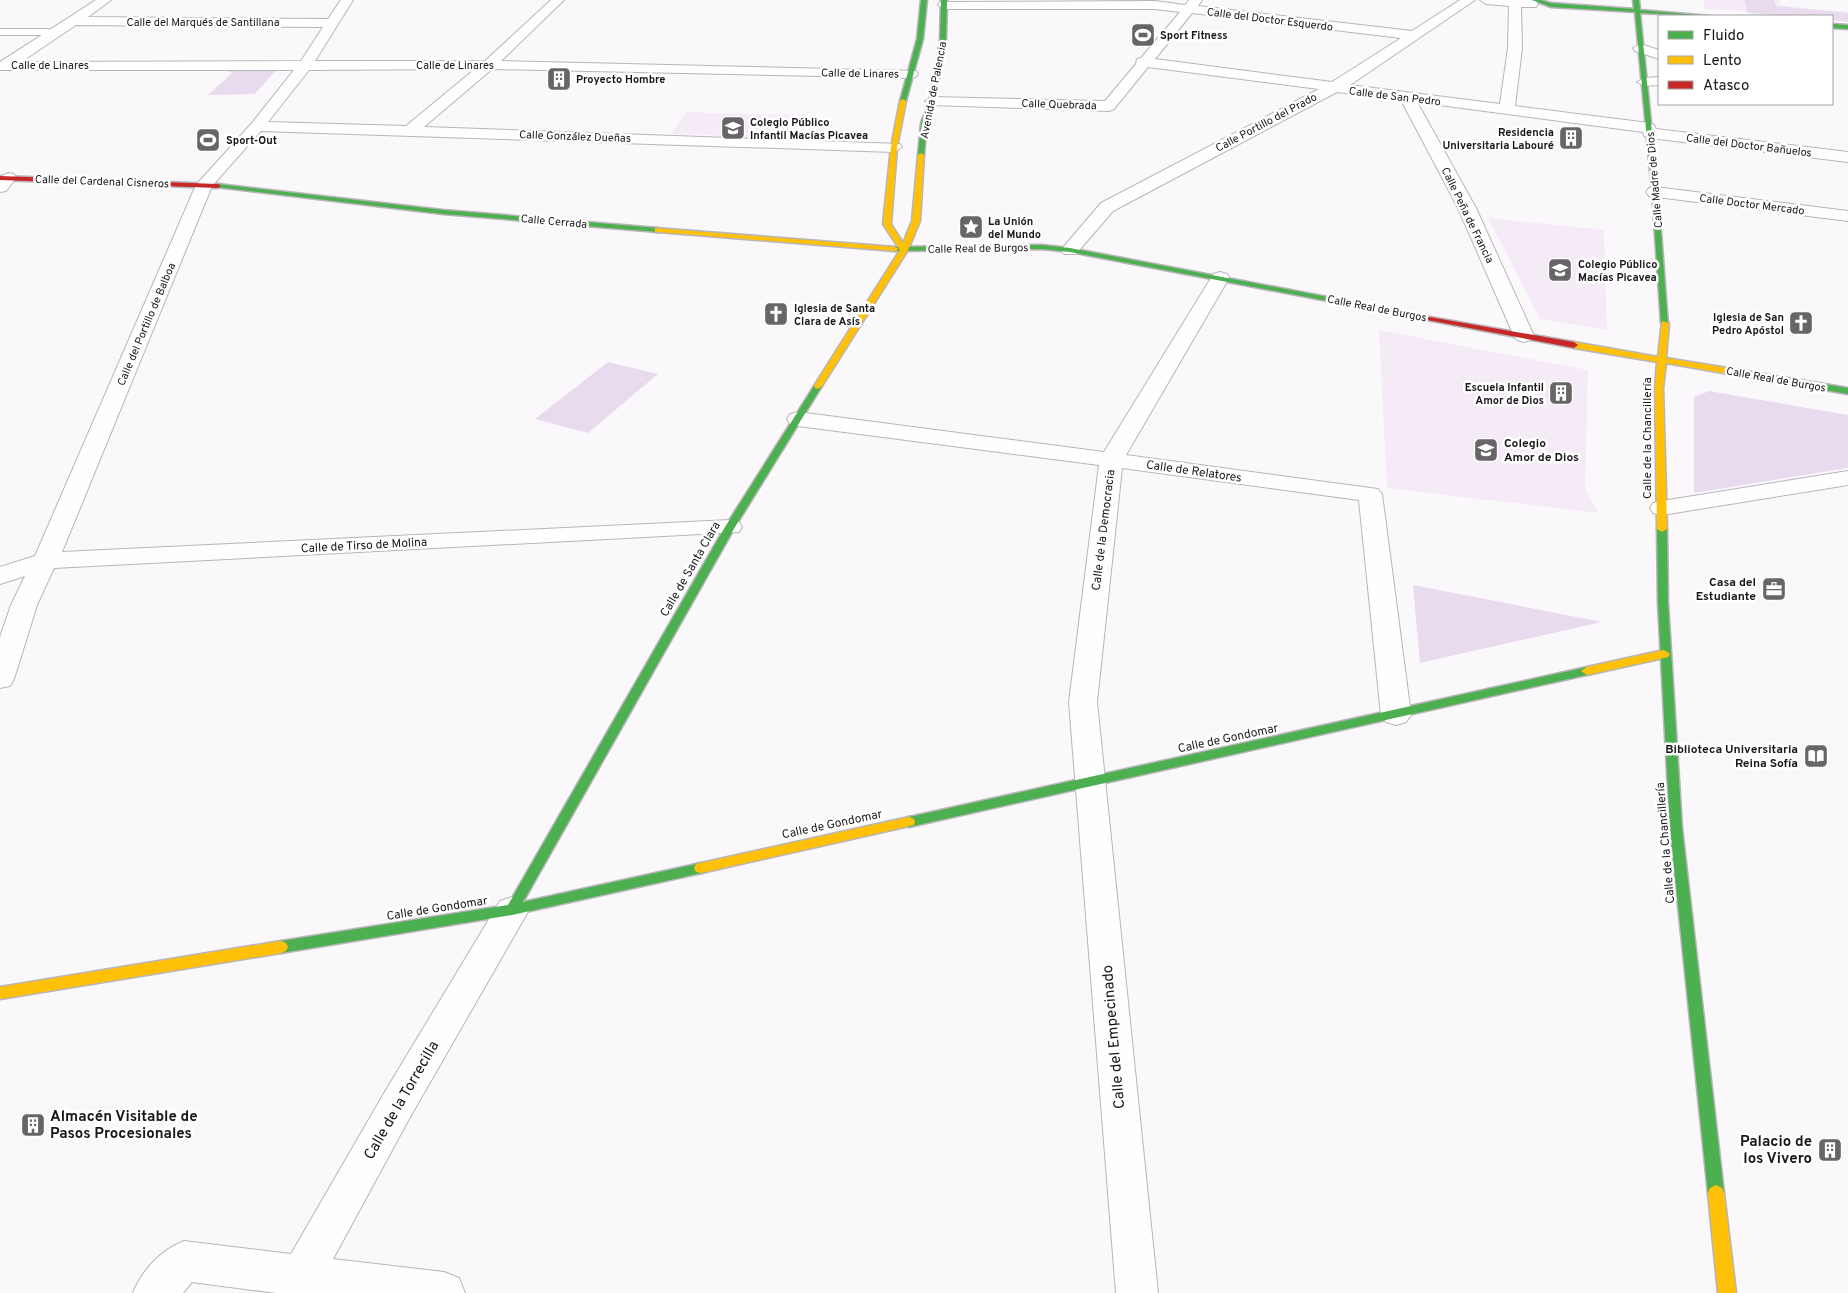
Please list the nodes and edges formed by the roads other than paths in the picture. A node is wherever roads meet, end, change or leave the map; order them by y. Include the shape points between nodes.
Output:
1 (105, 0) edge
2 (347, 0) edge
3 (558, 0) edge
4 (924, 0) edge
5 (1469, 0) edge
6 (1486, 0) edge
7 (1535, 0) edge
8 (944, 2) edge
9 (1067, 2) edge
10 (1515, 2) junction
11 (1192, 5) edge
12 (1550, 5) junction
13 (1637, 6) edge
14 (1700, 15) edge
15 (74, 20) junction
16 (332, 23) junction
17 (1833, 26) edge
18 (1848, 28) edge
19 (0, 32) edge
20 (58, 32) junction
21 (1416, 36) junction
22 (1640, 48) junction
23 (1658, 55) edge
24 (1142, 62) junction
25 (306, 64) junction
26 (489, 65) junction
27 (2, 67) edge
28 (911, 74) junction
29 (1658, 81) edge
30 (1644, 82) junction
31 (1331, 88) junction
32 (1407, 98) junction
33 (932, 101) junction
34 (1507, 110) junction
35 (257, 126) junction
36 (411, 130) junction
37 (1649, 130) junction
38 (894, 146) junction
39 (1848, 157) edge
40 (3, 181) edge
41 (204, 185) junction
42 (1655, 192) junction
43 (1848, 216) edge
44 (904, 250) junction
45 (1070, 250) junction
46 (1220, 278) junction
47 (1524, 336) junction
48 (1662, 360) junction
49 (1848, 392) edge
50 (798, 419) junction
51 (1111, 460) junction
52 (1848, 478) edge
53 (1662, 508) junction
54 (730, 527) junction
55 (44, 561) junction
56 (0, 576) edge
57 (1664, 654) junction
58 (0, 679) edge
59 (1396, 715) junction
60 (1092, 782) junction
61 (512, 910) junction
62 (0, 993) edge
63 (299, 1284) edge
64 (154, 1293) edge
65 (444, 1293) edge
66 (1137, 1293) edge
67 (1727, 1293) edge

1 - 15 street
2 - 16 street, Calle del Portillo de Balboa
3 - 26 street
4 - 28 main road, Avenida de Palencia via 920,39
5 - 21 street, Calle Portillo del Prado
6 - 10 street
7 - 12 main road
8 - 9 street, Calle del Doctor Esquerdo
8 - 33 main road, Avenida de Palencia via 943,41
9 - 11 street, Calle del Doctor Esquerdo
10 - 12 street
10 - 34 street
11 - 21 street, Calle del Doctor Esquerdo
11 - 24 street, Calle Quebrada
12 - 13 main road
13 - 14 main road
13 - 22 main road, Calle Madre de Dios
15 - 16 street, Calle del Marqués de Santillana
15 - 20 street
16 - 25 street, Calle del Portillo de Balboa
17 - 18 main road
19 - 20 lane
20 - 27 street
21 - 31 street, Calle Portillo del Prado
22 - 23 street
22 - 30 main road, Calle Madre de Dios
24 - 31 street, Calle de San Pedro
24 - 33 street, Calle Quebrada via 1109,106
25 - 26 street, Calle de Linares
25 - 27 street, Calle de Linares
25 - 35 street, Calle del Portillo de Balboa
26 - 28 street, Calle de Linares
26 - 36 street
28 - 38 main road, Avenida de Palencia
29 - 30 street
30 - 37 main road, Calle Madre de Dios
31 - 32 street, Calle de San Pedro
31 - 45 street, Calle Portillo del Prado via 1107,208
32 - 34 street, Calle de San Pedro
32 - 47 street, Calle Peña de Francia via 1467,208
33 - 44 main road, Avenida de Palencia via 924,123 916,221
34 - 37 street, Calle de San Pedro
35 - 36 street, Calle González Dueñas
35 - 41 street, Calle del Portillo de Balboa
36 - 38 street, Calle González Dueñas
37 - 39 street, Calle del Doctor Bañuelos
37 - 42 main road, Calle Madre de Dios
38 - 44 main road, Avenida de Palencia via 887,224
40 - 41 main road, Calle del Cardenal Cisneros
41 - 44 main road, Calle Cerrada via 443,212
41 - 55 street, Calle del Portillo de Balboa
42 - 43 street, Calle Doctor Mercado
42 - 48 main road, Calle Madre de Dios via 1665,325
44 - 45 main road, Calle Real de Burgos via 1042,247
44 - 50 main road, Calle de Santa Clara
45 - 46 main road, Calle Real de Burgos
46 - 47 main road, Calle Real de Burgos
46 - 51 street, Calle de la Democracia
47 - 48 main road, Calle Real de Burgos
48 - 49 main road, Calle Real de Burgos
48 - 53 main road, Calle de la Chancillería via 1659,388
50 - 51 street, Calle de Relatores
50 - 54 main road, Calle de Santa Clara
51 - 59 street, Calle de Relatores via 1370,494
51 - 60 street, Calle de la Democracia via 1083,702
52 - 53 street
53 - 57 main road, Calle de la Chancillería
54 - 55 street, Calle de Tirso de Molina
54 - 61 main road, Calle de Santa Clara
55 - 56 street, Calle de Tirso de Molina
55 - 58 street, Calle del Portillo de Balboa via 24,605
57 - 59 main road, Calle de Gondomar
57 - 67 main road, Calle de la Chancillería via 1676,828
59 - 60 main road, Calle de Gondomar
60 - 61 main road, Calle de Gondomar
60 - 66 street, Calle del Empecinado
61 - 62 main road, Calle de Gondomar
61 - 63 street, Calle de la Torrecilla via 396,1107
63 - 64 street via 184,1261
63 - 65 street

